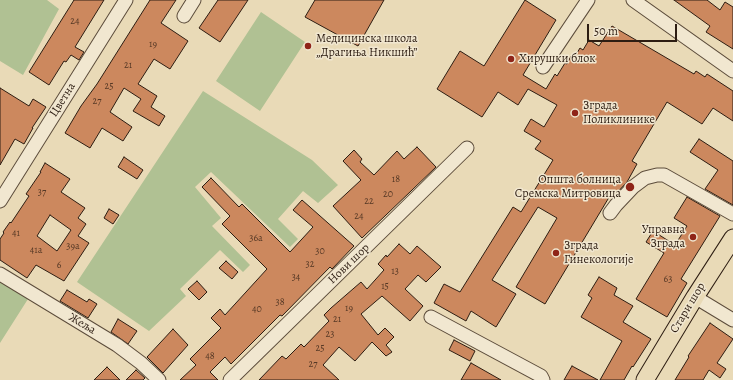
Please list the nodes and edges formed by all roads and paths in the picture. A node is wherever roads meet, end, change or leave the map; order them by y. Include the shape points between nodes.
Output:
1 (126, 0) edge
2 (194, 0) edge
3 (588, 0) edge
4 (633, 0) edge
5 (184, 16) dead end
6 (543, 67) dead end
7 (733, 71) edge
8 (468, 148) dead end
9 (0, 201) edge
10 (610, 213) dead end
11 (733, 214) edge
12 (733, 238) edge
13 (0, 274) edge
14 (695, 297) junction
15 (431, 317) dead end
16 (733, 320) edge
17 (159, 380) edge
18 (230, 380) edge
19 (543, 380) edge
20 (645, 380) edge

1 - 9 street, Цветна
2 - 5 street
3 - 6 street
4 - 7 street
8 - 18 street, Нови шор
10 - 11 street via 633,187 645,178 657,175 664,176
12 - 14 main road, Стари шор
13 - 17 street, Жеља via 117,345 141,362
14 - 16 street
14 - 20 main road, Стари шор
15 - 19 street via 541,376

